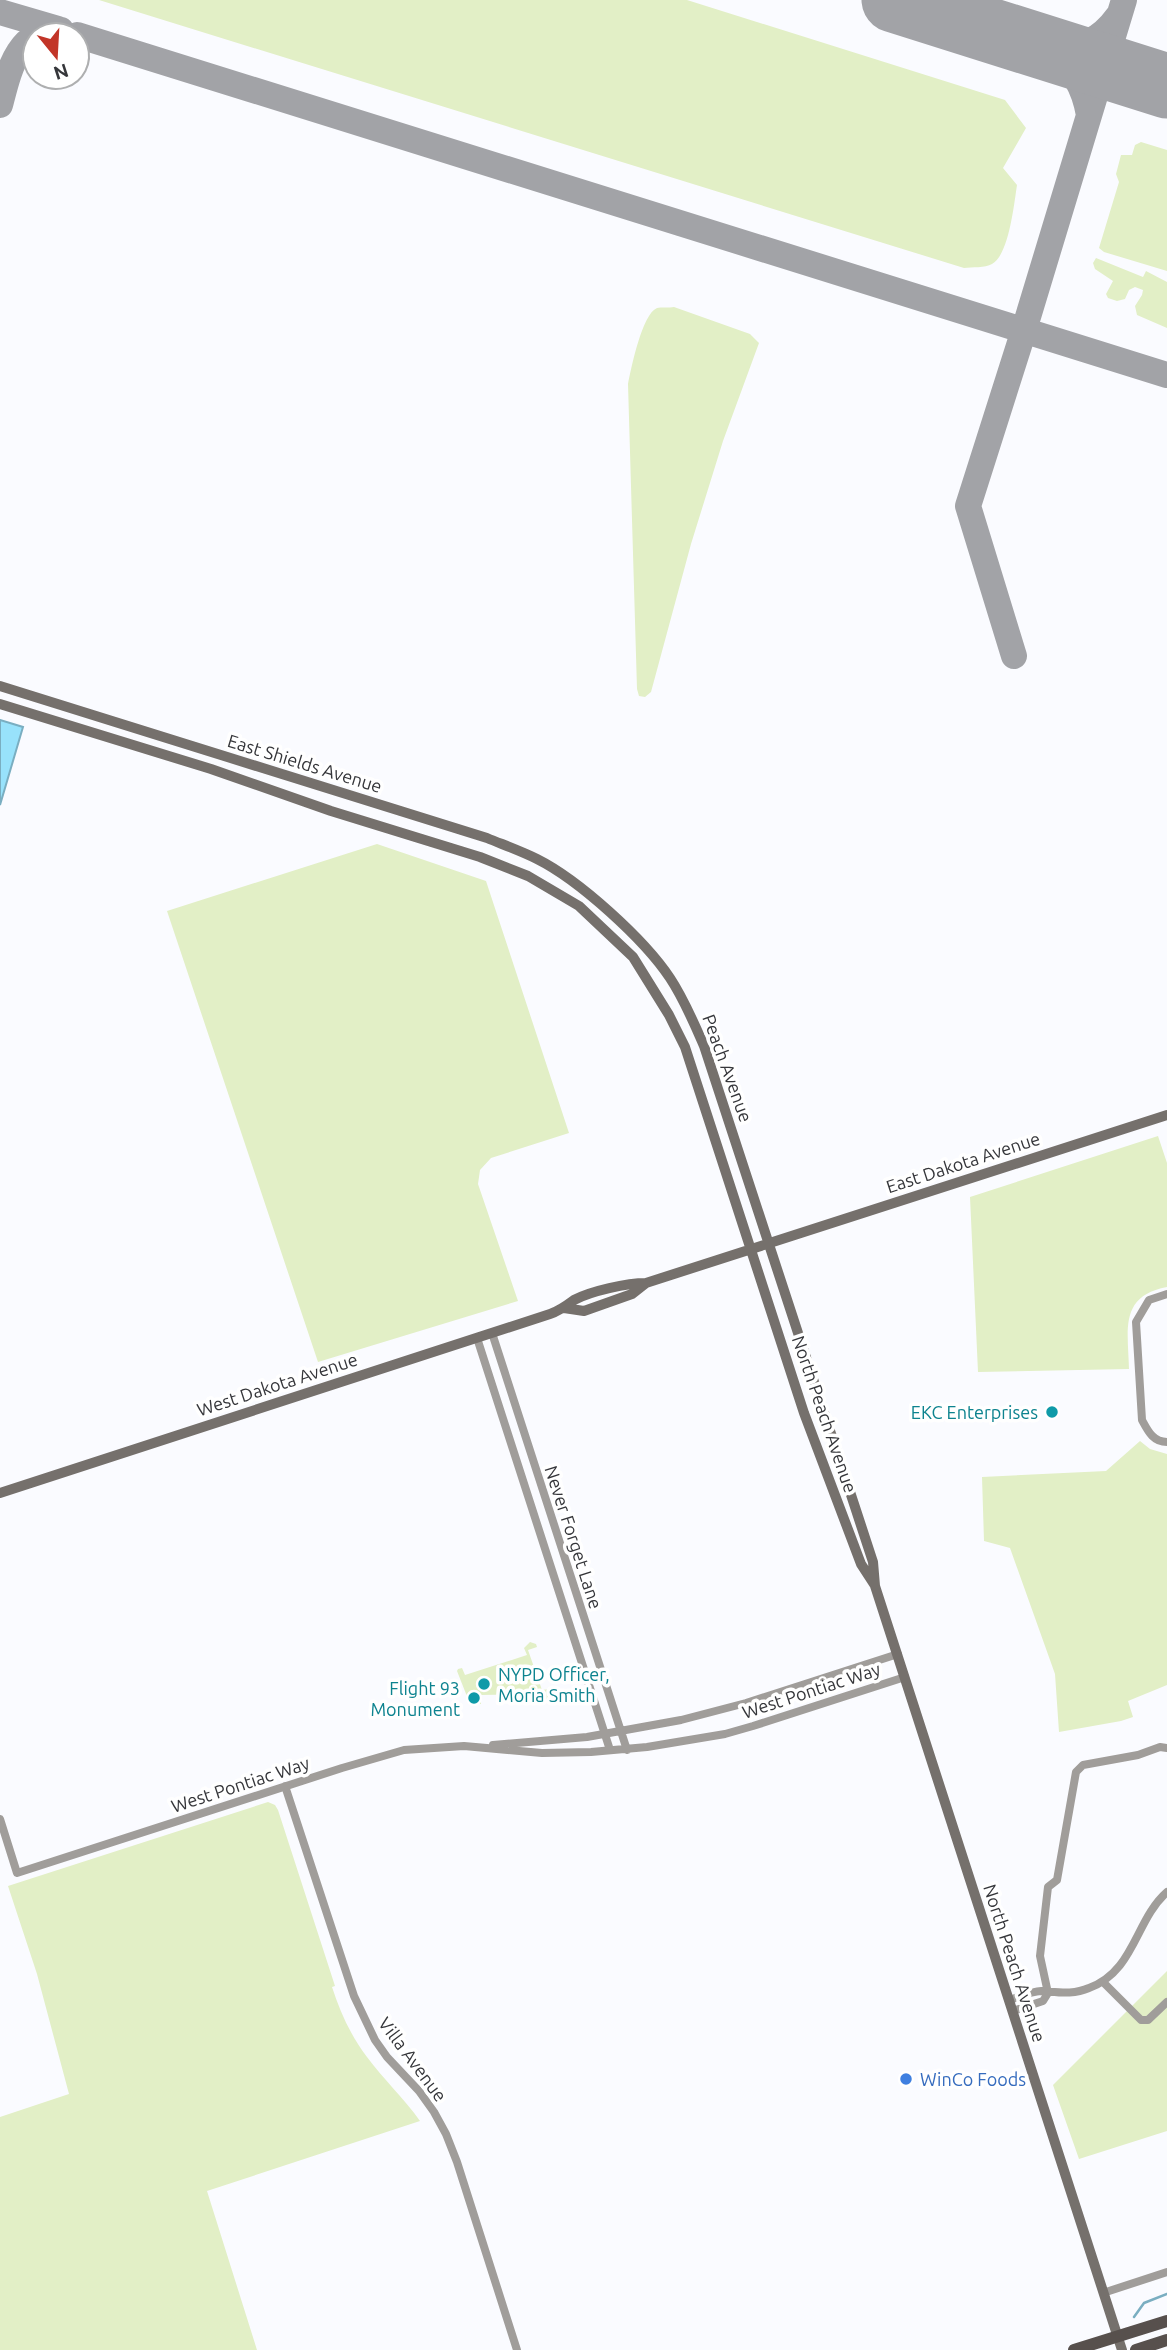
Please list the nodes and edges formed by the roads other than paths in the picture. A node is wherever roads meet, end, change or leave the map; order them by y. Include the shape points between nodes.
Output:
1 (0, 686) edge
2 (0, 704) edge
3 (447, 826) junction
4 (442, 845) junction
5 (589, 894) joint
6 (1167, 1115) edge
7 (770, 1244) junction
8 (751, 1250) junction
9 (1167, 1294) edge
10 (492, 1333) junction
11 (477, 1338) junction
12 (1167, 1442) edge
13 (0, 1493) edge
14 (876, 1586) junction
15 (898, 1654) junction
16 (905, 1677) junction
17 (621, 1731) junction
18 (604, 1734) junction
19 (476, 1746) junction
20 (1167, 1748) edge
21 (610, 1750) junction
22 (627, 1750) junction
23 (285, 1786) junction
24 (0, 1819) edge
25 (1166, 1895) edge
26 (1103, 1982) junction
27 (1048, 1993) junction
28 (1167, 2002) edge
29 (1011, 2006) junction
30 (1167, 2272) edge
31 (1104, 2293) junction
32 (1167, 2321) edge
33 (1118, 2336) junction
34 (1167, 2340) edge
35 (517, 2350) edge
36 (1074, 2350) edge
37 (1122, 2350) edge
38 (1136, 2350) edge

1 - 3 main road, East Shields Avenue
2 - 4 main road, East Shields Avenue
3 - 4 main road
3 - 5 main road, East Shields Avenue via 539,860
4 - 8 main road, East Shields Avenue via 528,876 579,906 633,957 684,1047
5 - 7 main road, Peach Avenue via 644,946 690,1013
6 - 7 main road, East Dakota Avenue
7 - 8 main road, West Dakota Avenue
7 - 14 main road, North Peach Avenue via 873,1562
8 - 10 main road, West Dakota Avenue via 646,1283 632,1294 584,1311 564,1308
8 - 14 main road, North Peach Avenue via 804,1413 861,1564
9 - 12 street via 1149,1300 1136,1322 1142,1420 1149,1433
10 - 11 main road, West Dakota Avenue
10 - 17 street, Never Forget Lane
11 - 13 main road, West Dakota Avenue
11 - 18 street, Never Forget Lane
14 - 15 main road, North Peach Avenue
15 - 16 main road, North Peach Avenue
15 - 17 street, West Pontiac Way via 746,1703
16 - 22 street, West Pontiac Way via 725,1734
16 - 29 main road, North Peach Avenue
17 - 18 street, West Pontiac Way
17 - 22 street, Never Forget Lane
18 - 19 street, West Pontiac Way
18 - 21 street, Never Forget Lane
19 - 21 street, West Pontiac Way via 542,1753
19 - 23 street, West Pontiac Way via 404,1750
20 - 27 street via 1083,1765 1076,1772 1057,1880 1048,1887 1040,1956
21 - 22 street, West Pontiac Way
23 - 24 street, West Pontiac Way via 17,1873
23 - 35 street, Villa Avenue via 364,2022 434,2112 457,2162
25 - 26 street via 1115,1972
26 - 27 street via 1072,1993
26 - 28 street via 1142,2020 1148,2020
27 - 29 street via 1043,2001
29 - 31 main road, North Peach Avenue
30 - 31 street
31 - 33 main road, North Peach Avenue
32 - 33 main road
33 - 36 main road
33 - 37 main road, North Peach Avenue
34 - 38 main road

